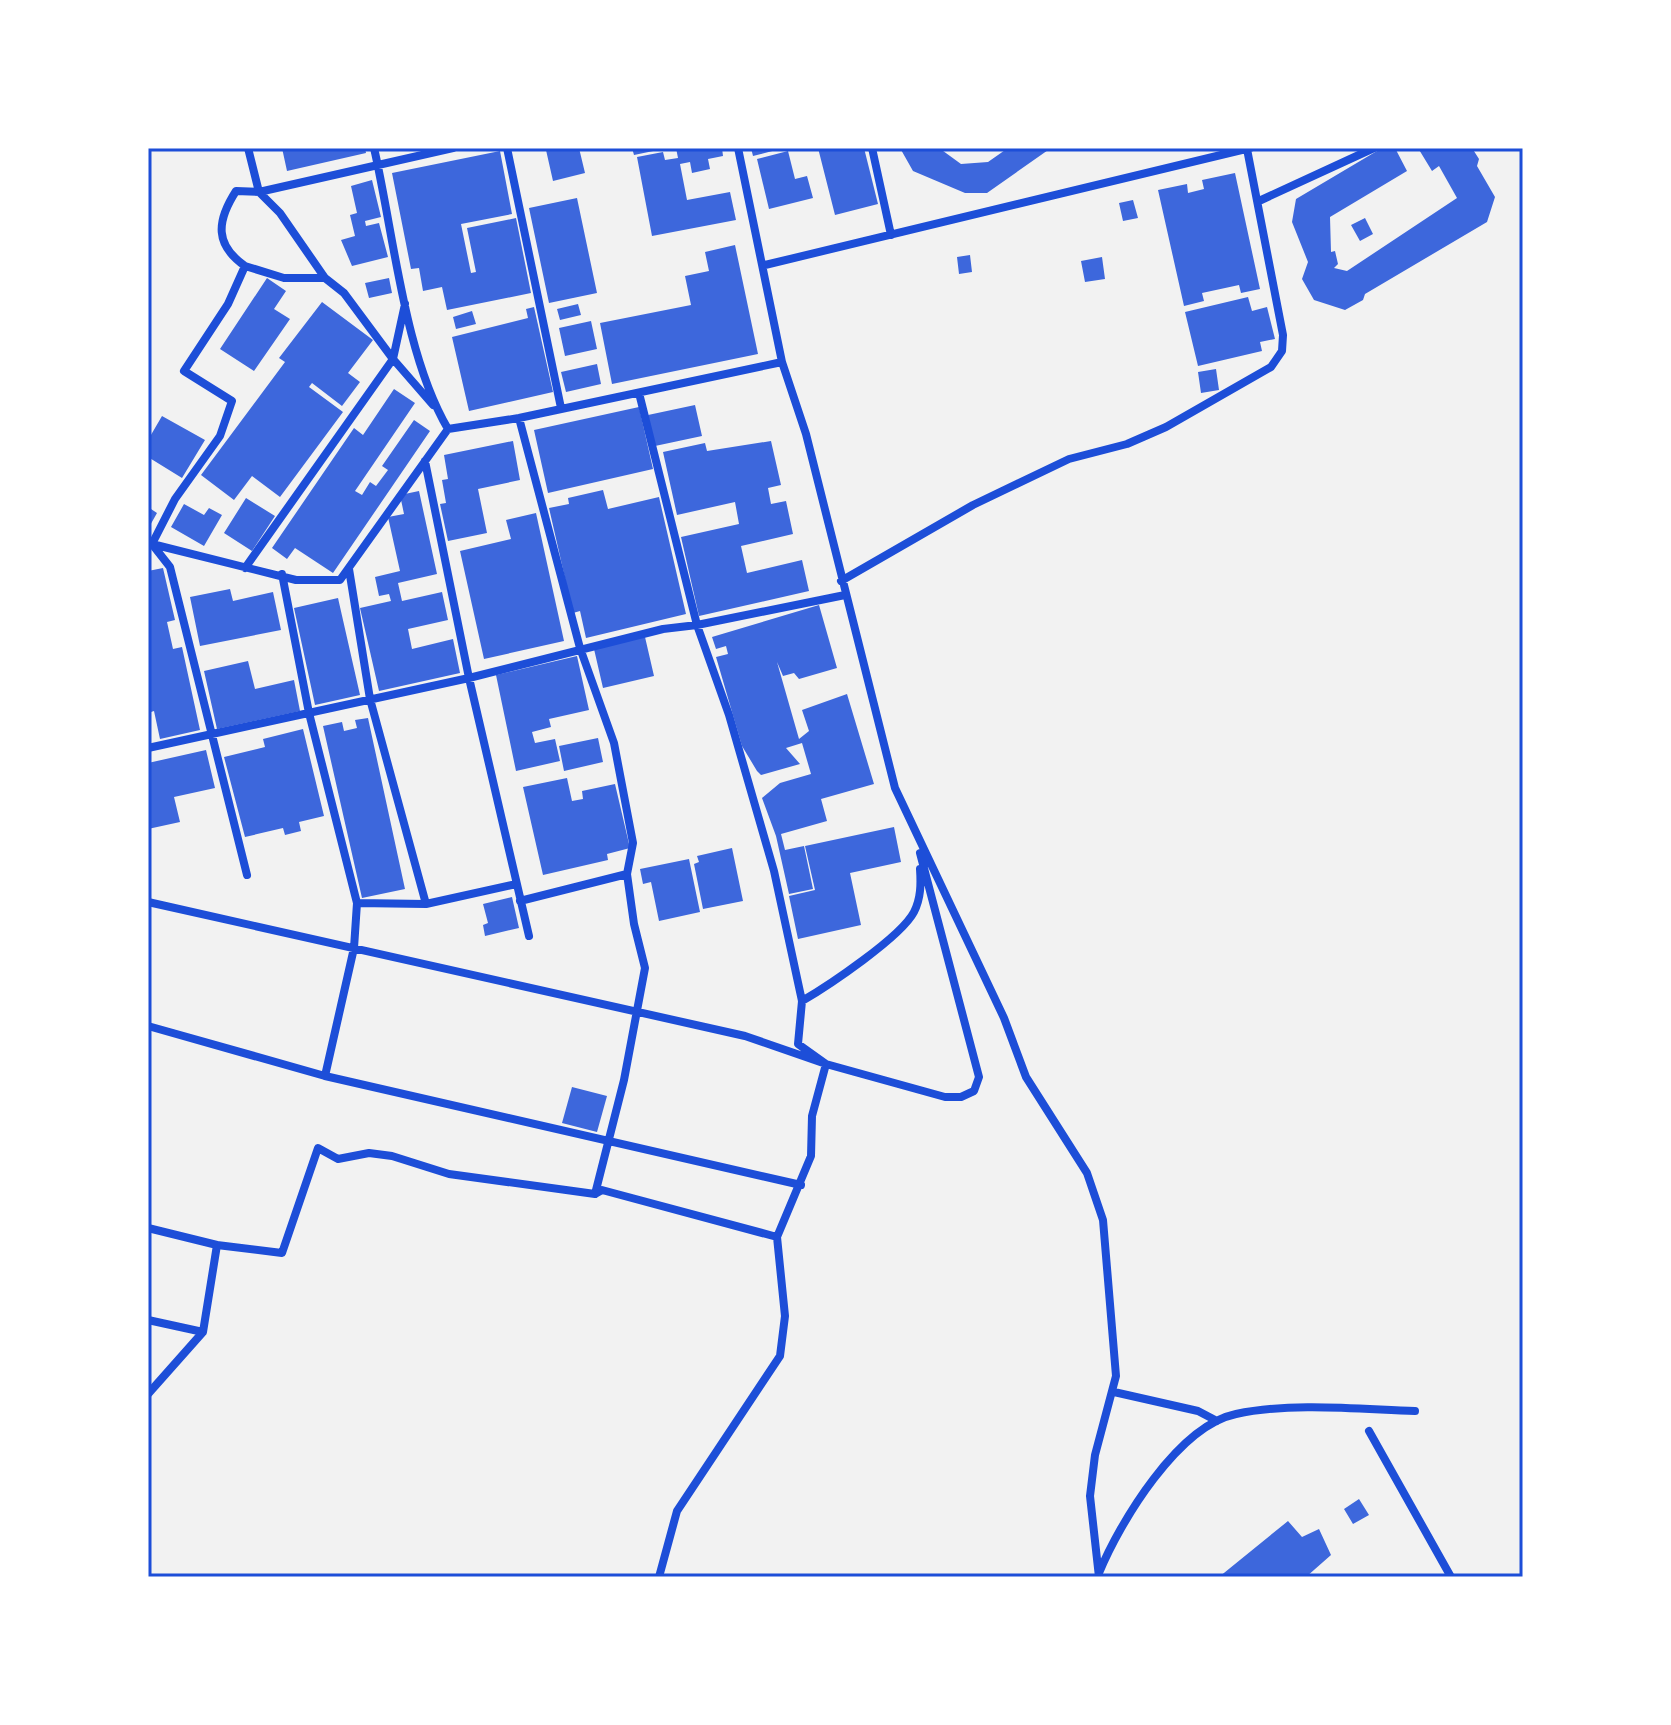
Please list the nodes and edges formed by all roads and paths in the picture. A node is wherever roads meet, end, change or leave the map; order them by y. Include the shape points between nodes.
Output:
1 (248, 148) edge
2 (374, 148) edge
3 (453, 148) edge
4 (507, 148) edge
5 (738, 148) edge
6 (872, 148) edge
7 (1374, 148) edge
8 (1249, 149) edge
9 (378, 164) junction
10 (259, 192) junction
11 (1259, 201) junction
12 (891, 235) junction
13 (765, 265) junction
14 (245, 266) junction
15 (325, 278) junction
16 (406, 299) junction
17 (393, 359) junction
18 (782, 362) junction
19 (639, 393) junction
20 (433, 405) junction
21 (561, 408) junction
22 (519, 418) junction
23 (448, 429) junction
24 (425, 461) junction
25 (150, 543) edge
26 (245, 568) junction
27 (349, 569) junction
28 (282, 574) junction
29 (841, 581) junction
30 (845, 595) junction
31 (697, 625) junction
32 (580, 648) junction
33 (469, 678) junction
34 (370, 699) junction
35 (309, 713) junction
36 (211, 734) junction
37 (148, 748) edge
38 (917, 841) junction
39 (627, 874) junction
40 (247, 875) dead end
41 (516, 884) junction
42 (520, 901) junction
43 (148, 902) edge
44 (357, 903) junction
45 (426, 904) junction
46 (529, 936) dead end
47 (354, 948) junction
48 (802, 1001) junction
49 (637, 1012) junction
50 (148, 1026) edge
51 (826, 1064) junction
52 (325, 1076) junction
53 (606, 1141) junction
54 (801, 1185) junction
55 (595, 1194) junction
56 (148, 1228) edge
57 (777, 1237) junction
58 (217, 1245) junction
59 (148, 1320) edge
60 (203, 1332) junction
61 (1114, 1392) junction
62 (148, 1394) edge
63 (1415, 1411) dead end
64 (1217, 1421) junction
65 (1369, 1431) dead end
66 (1099, 1576) edge
67 (659, 1577) edge
68 (1451, 1577) edge

1 - 10 street
2 - 9 street
3 - 9 street
4 - 21 street
5 - 13 street
6 - 12 street
7 - 11 street
8 - 11 street
8 - 12 street
9 - 10 street
9 - 16 street
10 - 14 street via 236,191 221,236 226,253
10 - 15 street
11 - 29 street via 1283,335 1282,351 1271,367 1166,427 1069,459 996,493
12 - 13 street
13 - 18 street
14 - 15 street via 284,278
14 - 25 street via 228,304 184,371 232,401 220,436
15 - 17 street via 344,293
16 - 17 street
16 - 20 street
17 - 20 street
17 - 26 street
18 - 19 street
18 - 29 street via 806,434
19 - 21 street
19 - 31 street
20 - 23 street
21 - 22 street
22 - 23 street
22 - 32 street
23 - 24 street
24 - 27 street
24 - 33 street
25 - 26 street
25 - 36 street via 170,567
26 - 28 street
27 - 28 street via 340,580 322,583
27 - 34 street
28 - 35 street
29 - 30 street
30 - 31 street
30 - 38 street via 895,788
31 - 32 street
31 - 48 street via 774,871
32 - 33 street
32 - 39 street via 614,743 633,843
33 - 34 street
33 - 41 street
34 - 35 street
34 - 45 street
35 - 36 street
35 - 44 street
36 - 37 street
36 - 40 street
38 - 48 street via 921,882 913,914
38 - 51 street via 979,1077 974,1091 945,1097
38 - 61 street via 956,913 1030,1085 1094,1189 1109,1271
39 - 42 street
39 - 49 street via 645,968
41 - 42 street
41 - 45 street
42 - 46 street
43 - 47 street
44 - 45 street
44 - 47 street
47 - 49 street
47 - 52 street
48 - 51 street via 798,1044
49 - 51 street via 745,1036
49 - 53 street
50 - 52 street
51 - 54 street
52 - 53 street
53 - 54 street
53 - 55 street
54 - 57 street
55 - 57 street via 602,1190
55 - 58 street via 449,1174 392,1156 369,1153 338,1159 318,1148 282,1253
56 - 58 street
57 - 67 street via 785,1316 780,1356 677,1511
58 - 60 street
59 - 60 street
60 - 62 street
61 - 64 street via 1198,1411
61 - 66 street via 1095,1455 1090,1496
63 - 64 street via 1265,1411
64 - 66 street via 1181,1449 1134,1506
65 - 68 street

